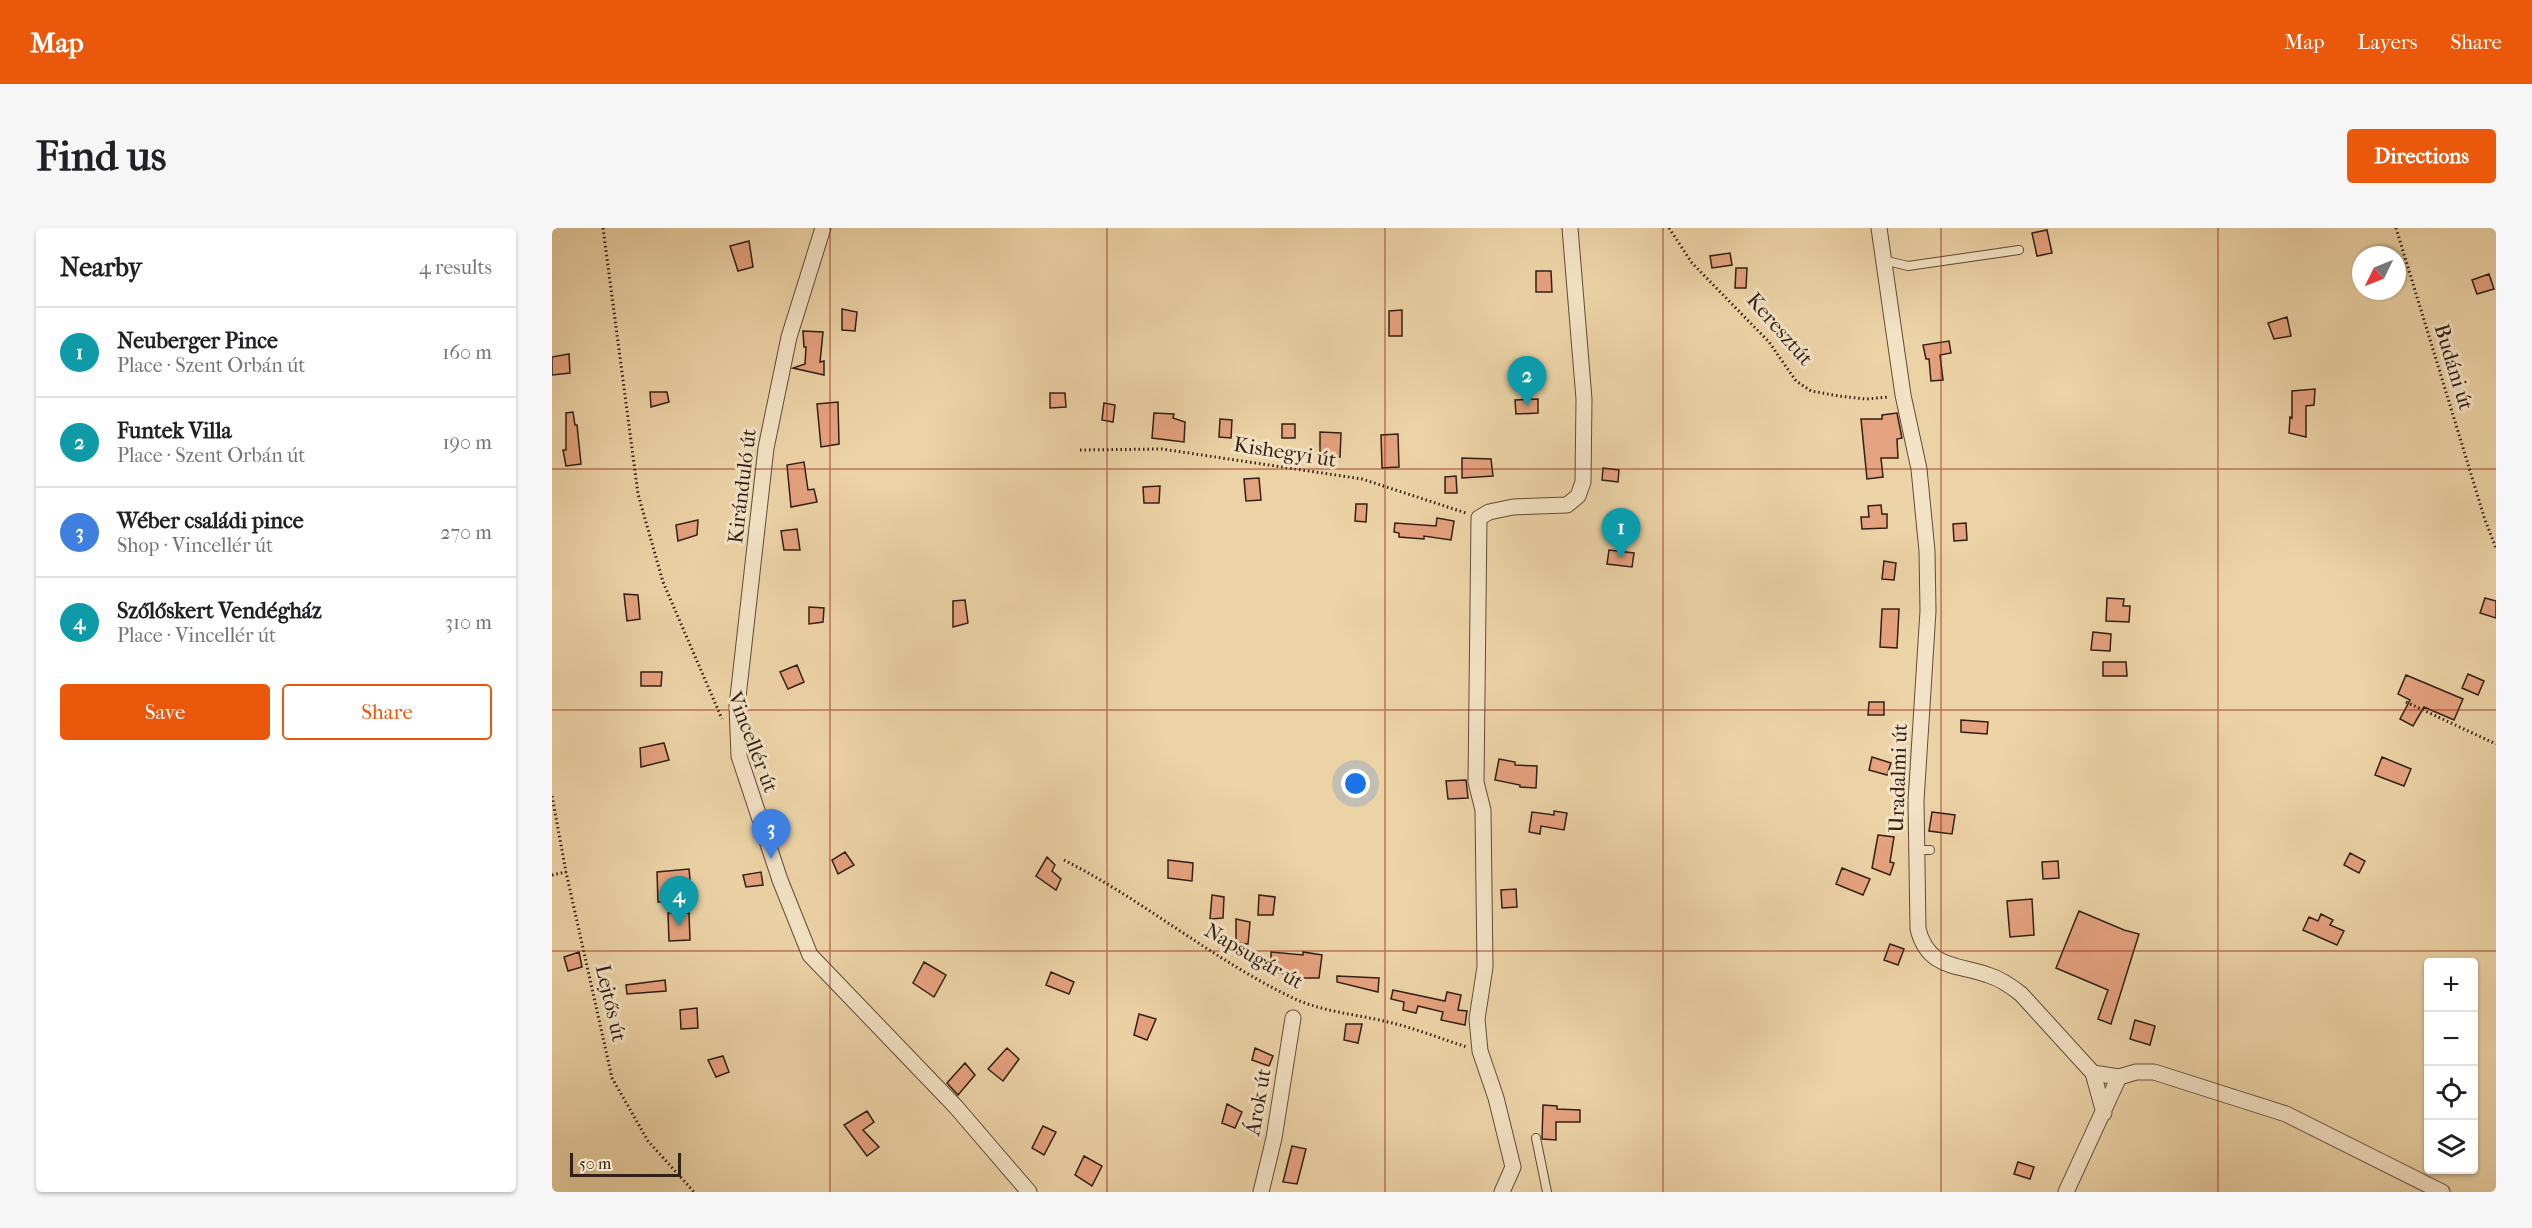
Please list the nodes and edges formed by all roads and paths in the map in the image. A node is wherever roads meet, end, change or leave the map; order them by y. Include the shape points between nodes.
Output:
1 (603, 228) edge
2 (823, 228) edge
3 (1570, 228) edge
4 (1669, 228) edge
5 (1879, 228) edge
6 (2396, 228) edge
7 (2019, 250) dead end
8 (1883, 261) junction
9 (1903, 395) junction
10 (1080, 450) dead end
11 (1479, 518) junction
12 (2496, 548) edge
13 (2406, 702) dead end
14 (724, 723) dead end
15 (2496, 744) edge
16 (739, 756) joint
17 (552, 796) edge
18 (1064, 860) dead end
19 (566, 872) junction
20 (552, 875) edge
21 (1293, 1018) dead end
22 (1480, 1051) junction
23 (2093, 1073) junction
24 (2119, 1077) junction
25 (2104, 1113) junction
26 (1536, 1137) dead end
27 (694, 1192) edge
28 (1029, 1192) edge
29 (1261, 1192) edge
30 (1502, 1192) edge
31 (1547, 1192) edge
32 (2066, 1192) edge
33 (2442, 1192) edge

1 - 14 path, Vincellér út via 638,494 663,582
2 - 16 street, Kiránduló út via 789,337 766,448 737,706
3 - 11 street via 1584,399 1583,482 1578,496 1567,505 1513,507
4 - 9 path, Keresztút via 1692,263 1769,342 1796,381 1811,391 1839,396 1866,399
5 - 8 street
6 - 12 path, Budáni út
7 - 8 lane via 1908,266
8 - 9 street
9 - 23 street, Uradalmi út via 1919,470 1928,570 1916,801 1923,850 1916,920 1920,937 1931,955 1946,964 2008,983
10 - 11 path, Kishegyi út via 1162,449 1362,479
11 - 22 street via 1476,782 1483,810 1485,967 1477,1019
13 - 15 path
16 - 28 street, Vincellér út via 780,880 810,955 956,1107
17 - 19 path, Lejtős út
18 - 22 path, Napsugár út via 1106,881 1293,998 1389,1022
19 - 20 path
19 - 27 path, Lejtős út via 612,1078 648,1141
21 - 29 street, Árok út via 1274,1138
22 - 30 street via 1513,1167
23 - 24 street
23 - 25 street
24 - 25 street
24 - 33 street via 2154,1072 2256,1103
25 - 32 street
26 - 31 lane

